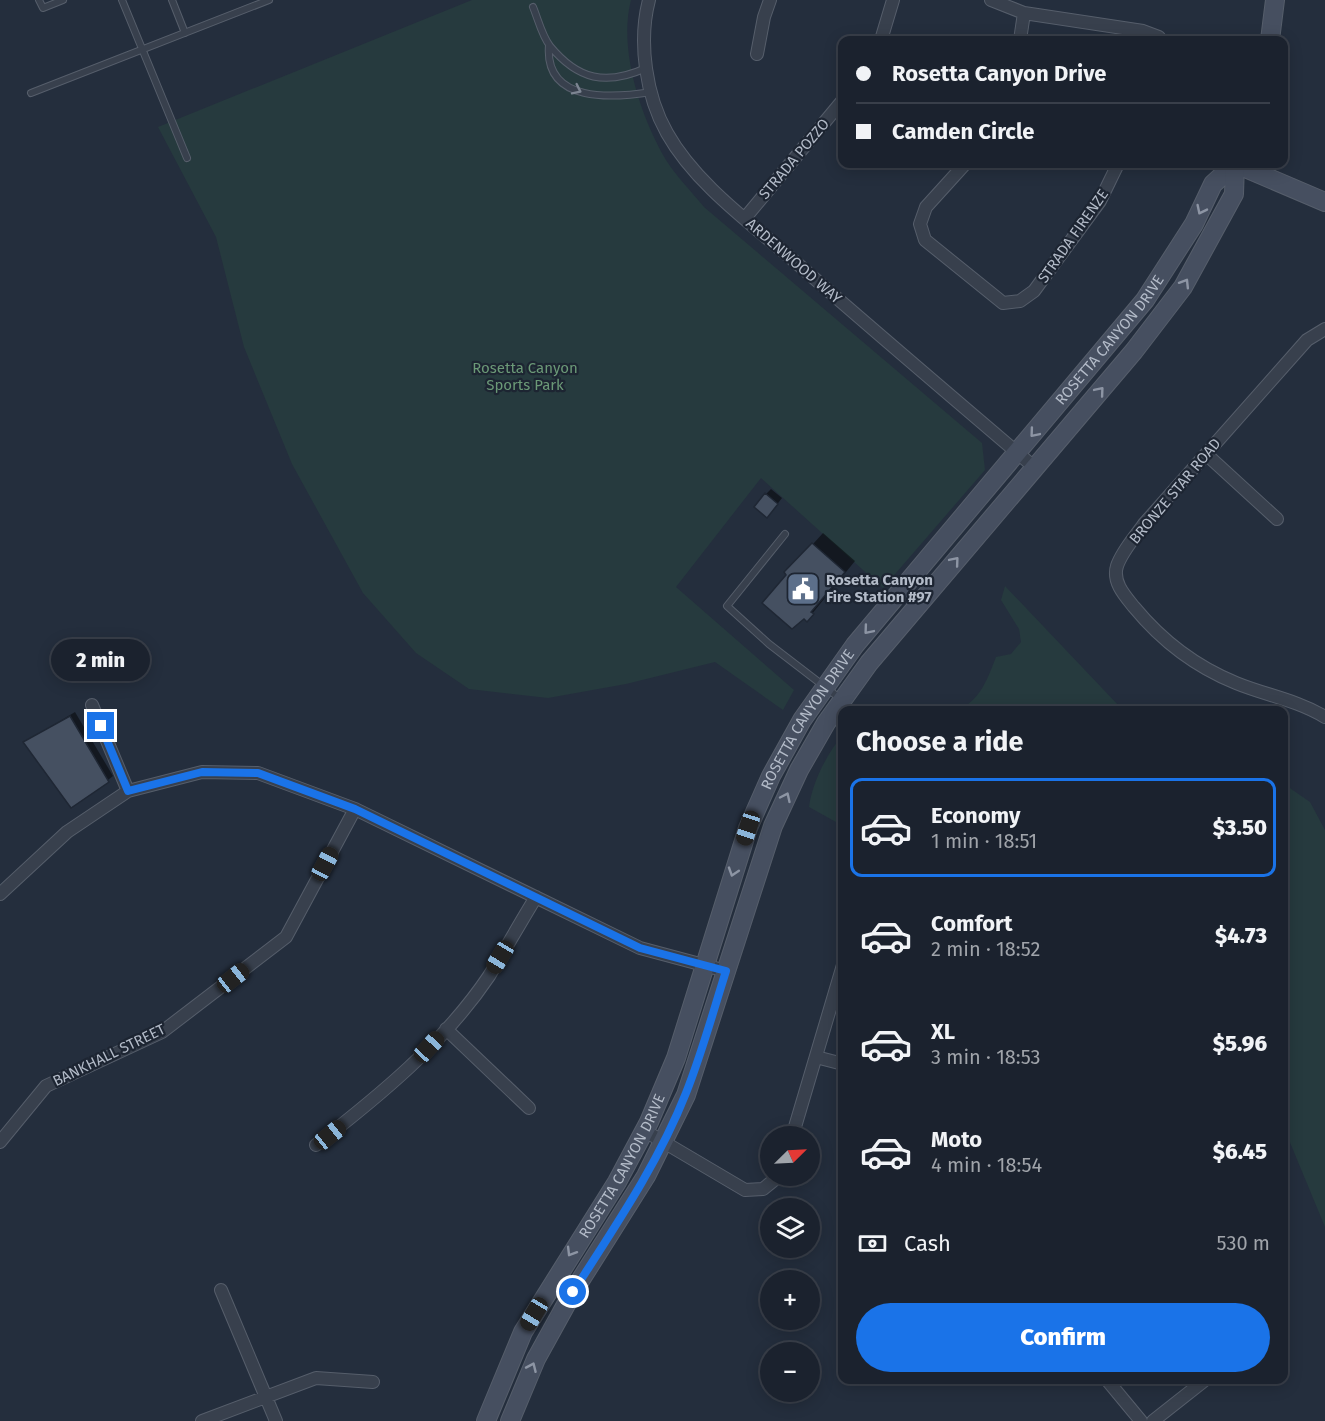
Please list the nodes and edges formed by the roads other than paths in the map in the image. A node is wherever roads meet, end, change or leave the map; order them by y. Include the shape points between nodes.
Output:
1 (39, 0) edge
2 (63, 0) edge
3 (122, 0) edge
4 (172, 0) edge
5 (269, 0) edge
6 (649, 0) edge
7 (770, 0) edge
8 (893, 0) edge
9 (991, 0) edge
10 (1275, 0) edge
11 (533, 7) dead end
12 (1024, 13) junction
13 (185, 33) junction
14 (881, 36) edge
15 (1021, 36) edge
16 (1152, 36) edge
17 (1270, 36) edge
18 (549, 45) junction
19 (142, 50) junction
20 (757, 54) dead end
21 (647, 68) junction
22 (652, 92) junction
23 (31, 93) dead end
24 (838, 106) edge
25 (187, 158) dead end
26 (961, 168) edge
27 (1116, 168) edge
28 (1231, 168) edge
29 (1235, 168) edge
30 (1244, 168) edge
31 (1325, 202) edge
32 (745, 218) junction
33 (1325, 329) edge
34 (1017, 453) junction
35 (1206, 454) junction
36 (1034, 467) junction
37 (1277, 519) dead end
38 (785, 534) dead end
39 (824, 687) junction
40 (842, 700) junction
41 (92, 705) dead end
42 (838, 706) edge
43 (838, 707) edge
44 (1325, 717) edge
45 (128, 791) junction
46 (355, 809) junction
47 (0, 894) edge
48 (536, 897) junction
49 (704, 964) junction
50 (726, 971) junction
51 (838, 982) edge
52 (446, 1029) junction
53 (816, 1057) junction
54 (838, 1063) edge
55 (529, 1108) dead end
56 (795, 1126) edge
57 (645, 1131) junction
58 (664, 1141) junction
59 (0, 1142) edge
60 (316, 1145) dead end
61 (767, 1186) edge
62 (221, 1290) dead end
63 (373, 1382) dead end
64 (1110, 1384) edge
65 (1200, 1384) edge
66 (266, 1397) junction
67 (202, 1421) edge
68 (276, 1421) edge
69 (486, 1421) edge
70 (510, 1421) edge
71 (1141, 1421) edge
72 (1153, 1421) edge

1 - 2 lane via 43,8
3 - 19 lane
4 - 13 lane
5 - 13 lane
6 - 21 street, ARDENWOOD WAY via 645,25
7 - 20 street
8 - 14 street
9 - 12 street
10 - 17 street
11 - 18 lane
12 - 15 street
12 - 16 street via 1143,31
13 - 19 lane
18 - 21 lane via 583,75 627,77
18 -> 22 lane via 548,60 553,72 584,94 610,97
19 - 23 lane
19 - 25 lane
21 - 22 street, ARDENWOOD WAY
22 - 32 street, ARDENWOOD WAY via 666,132 679,152
24 - 32 street, STRADA POZZO
26 - 27 street, STRADA FIRENZE via 926,207 920,224 925,240 1003,303 1020,301 1034,291 1094,209
28 -> 34 street, ROSETTA CANYON DRIVE via 1214,184 1194,224 1145,300
36 -> 29 street, ROSETTA CANYON DRIVE via 1134,351 1183,287 1234,194
30 - 31 street
32 - 34 street, ARDENWOOD WAY
33 - 35 street, BRONZE STAR ROAD via 1307,339
34 - 36 street, ARDENWOOD WAY
34 -> 39 street, ROSETTA CANYON DRIVE
35 - 37 street
35 - 44 street, BRONZE STAR ROAD via 1126,549 1117,567 1118,584 1147,623 1185,657 1236,683
40 -> 36 street, ROSETTA CANYON DRIVE
38 - 39 lane via 728,606
39 - 40 lane
39 -> 49 street, ROSETTA CANYON DRIVE via 785,750 748,828
42 -> 40 street, ROSETTA CANYON DRIVE
41 - 45 street
50 -> 43 street, ROSETTA CANYON DRIVE via 773,826 799,770
45 - 46 street via 202,772 258,773
45 - 47 street via 66,832
46 - 48 street
46 - 59 street, BANKHALL STREET via 286,937 162,1032 46,1086
48 - 49 street via 640,948
48 - 52 street via 488,977
49 - 50 street
49 - 57 street, ROSETTA CANYON DRIVE via 676,1058
50 - 58 street, ROSETTA CANYON DRIVE via 698,1061
51 - 53 street
52 - 55 street
52 - 60 street via 413,1064
53 - 54 street
53 - 56 street
57 - 58 street
57 -> 69 street, ROSETTA CANYON DRIVE via 524,1332
58 - 61 street via 745,1190
70 -> 58 street, ROSETTA CANYON DRIVE via 536,1359
62 - 66 street
63 - 66 street via 316,1378
64 - 71 street
65 - 72 street
66 - 67 street
66 - 68 street

